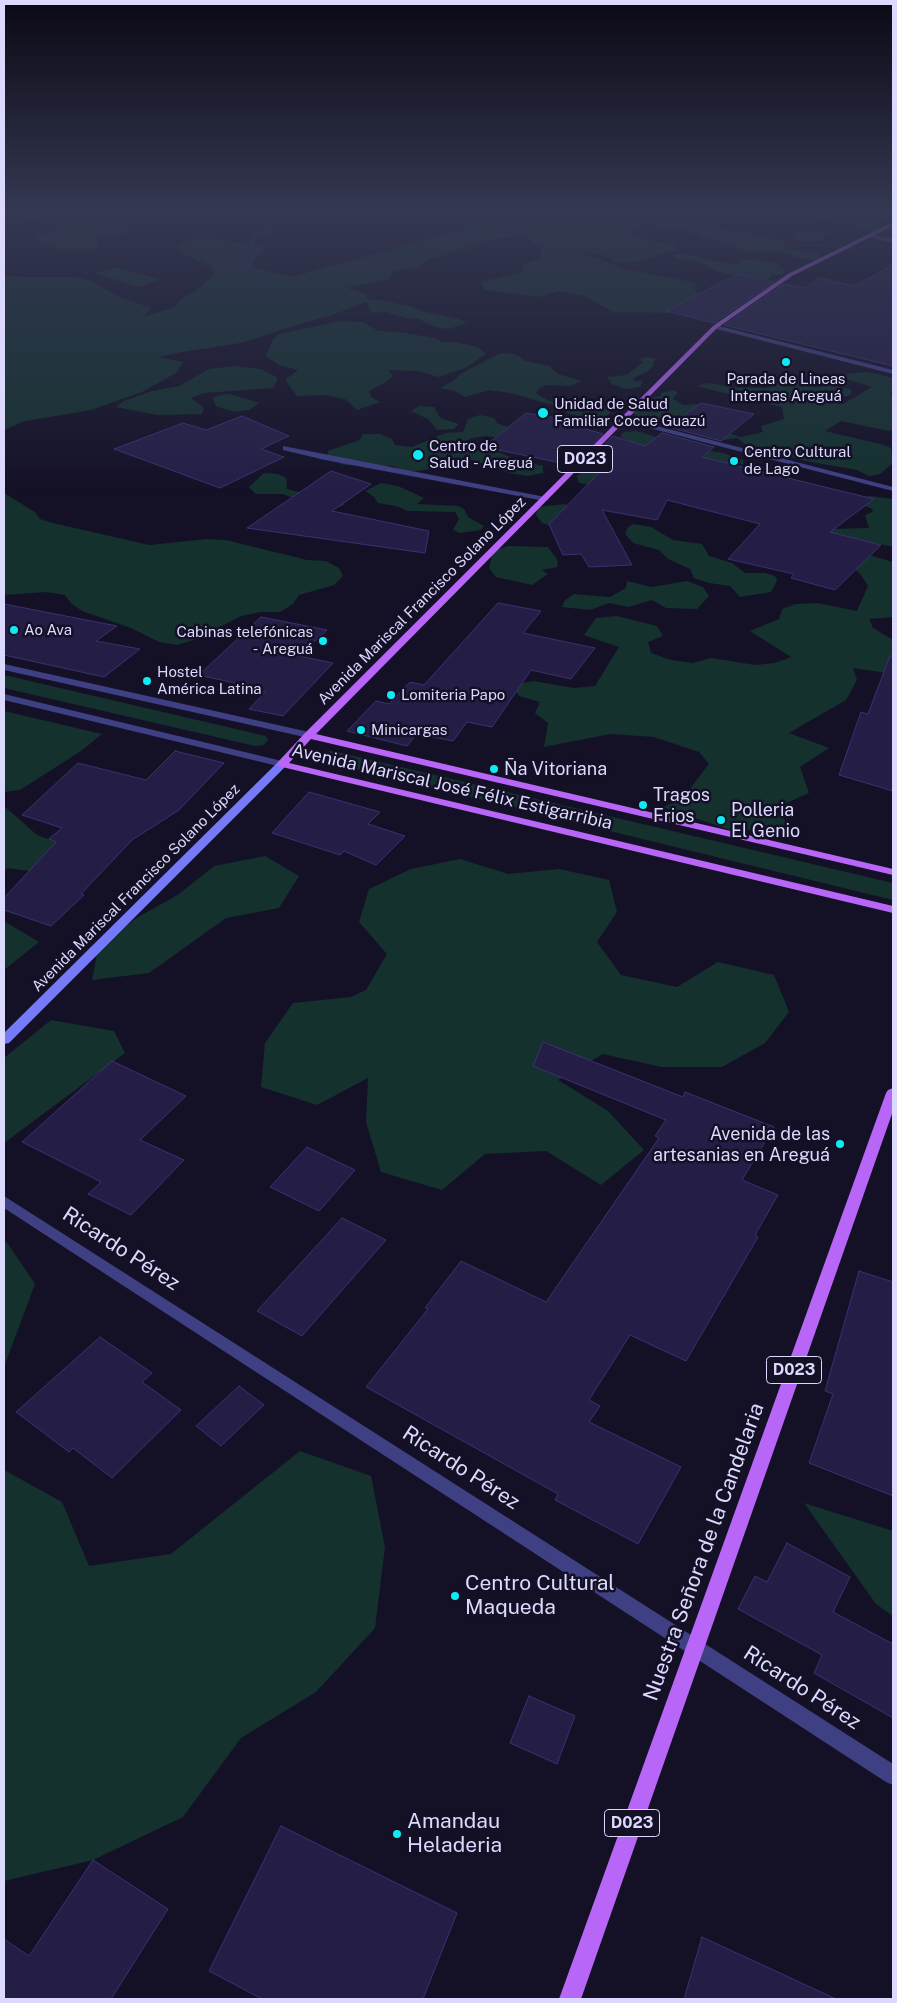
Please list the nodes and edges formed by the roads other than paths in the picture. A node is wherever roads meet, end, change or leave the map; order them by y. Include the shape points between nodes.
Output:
1 (746, 305) edge
2 (715, 327) junction
3 (893, 372) edge
4 (625, 419) junction
5 (286, 448) dead end
6 (893, 489) edge
7 (545, 499) junction
8 (4, 667) edge
9 (4, 697) edge
10 (308, 735) junction
11 (282, 764) junction
12 (893, 872) edge
13 (893, 910) edge
14 (4, 1040) edge
15 (893, 1093) edge
16 (4, 1201) edge
17 (695, 1647) junction
18 (893, 1775) edge
19 (570, 1999) edge

1 - 2 main road, Avenida Mariscal Francisco Solano López / D023
2 - 3 street
2 - 4 main road, Avenida Mariscal Francisco Solano López / D023
4 - 6 street
4 - 7 main road, Avenida Mariscal Francisco Solano López / D023
5 - 7 street
7 - 10 main road, Avenida Mariscal Francisco Solano López / D023
8 - 10 street, Avenida Mariscal José Félix Estigarribia
9 - 11 street, Avenida Mariscal José Félix Estigarribia
10 - 11 main road, Avenida Mariscal Francisco Solano López / D023
10 - 12 main road
11 - 13 main road, Avenida Mariscal José Félix Estigarribia
11 - 14 street, Avenida Mariscal Francisco Solano López
15 - 17 main road, Nuestra Señora de la Candelaria / D023
16 - 17 street, Ricardo Pérez
17 - 18 street, Ricardo Pérez
17 - 19 main road, Nuestra Señora de la Candelaria / D023

